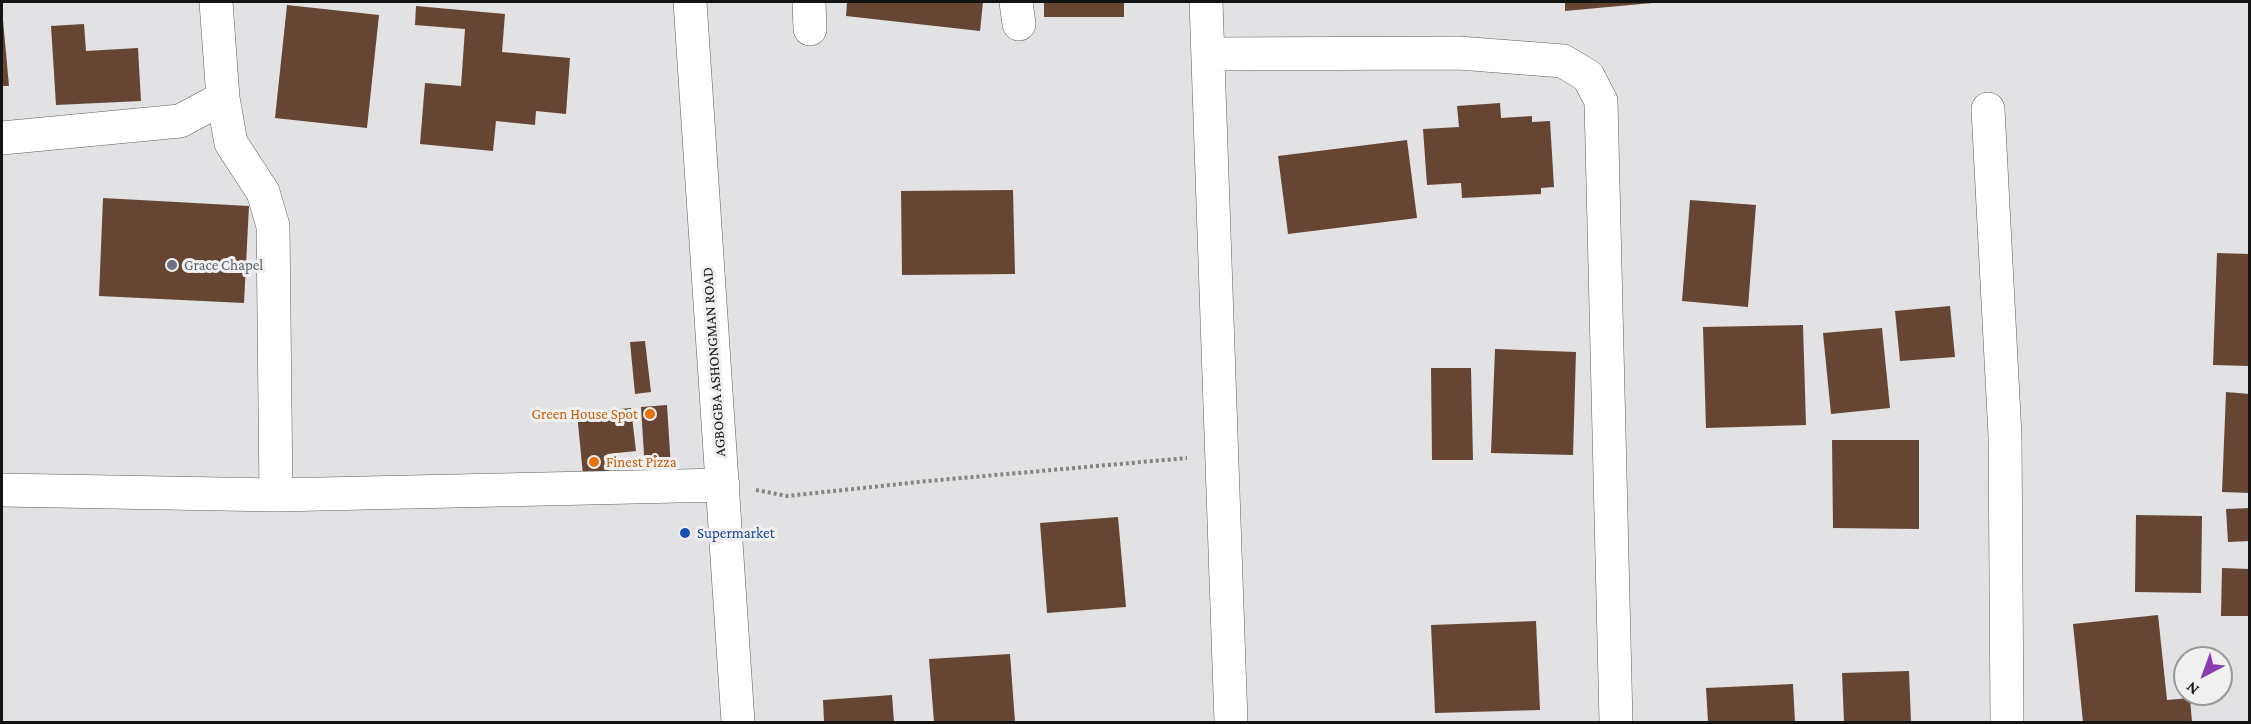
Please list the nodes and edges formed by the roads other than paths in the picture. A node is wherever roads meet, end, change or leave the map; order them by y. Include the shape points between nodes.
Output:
1 (216, 2) edge
2 (690, 2) edge
3 (1206, 2) edge
4 (1208, 54) junction
5 (223, 99) junction
6 (1988, 109) dead end
7 (2, 138) edge
8 (723, 484) junction
9 (2, 490) edge
10 (276, 495) junction
11 (738, 723) edge
12 (1231, 723) edge
13 (1616, 723) edge
14 (2007, 723) edge

1 - 5 street
2 - 8 street, AGBOGBA ASHONGMAN ROAD
3 - 4 street
4 - 12 street
4 - 13 street via 1459,52 1563,61 1588,76 1601,101
5 - 7 street via 180,121
5 - 10 street via 231,143 263,192 273,226
6 - 14 street via 2005,436
8 - 10 street
8 - 11 street, AGBOGBA ASHONGMAN ROAD
9 - 10 street

